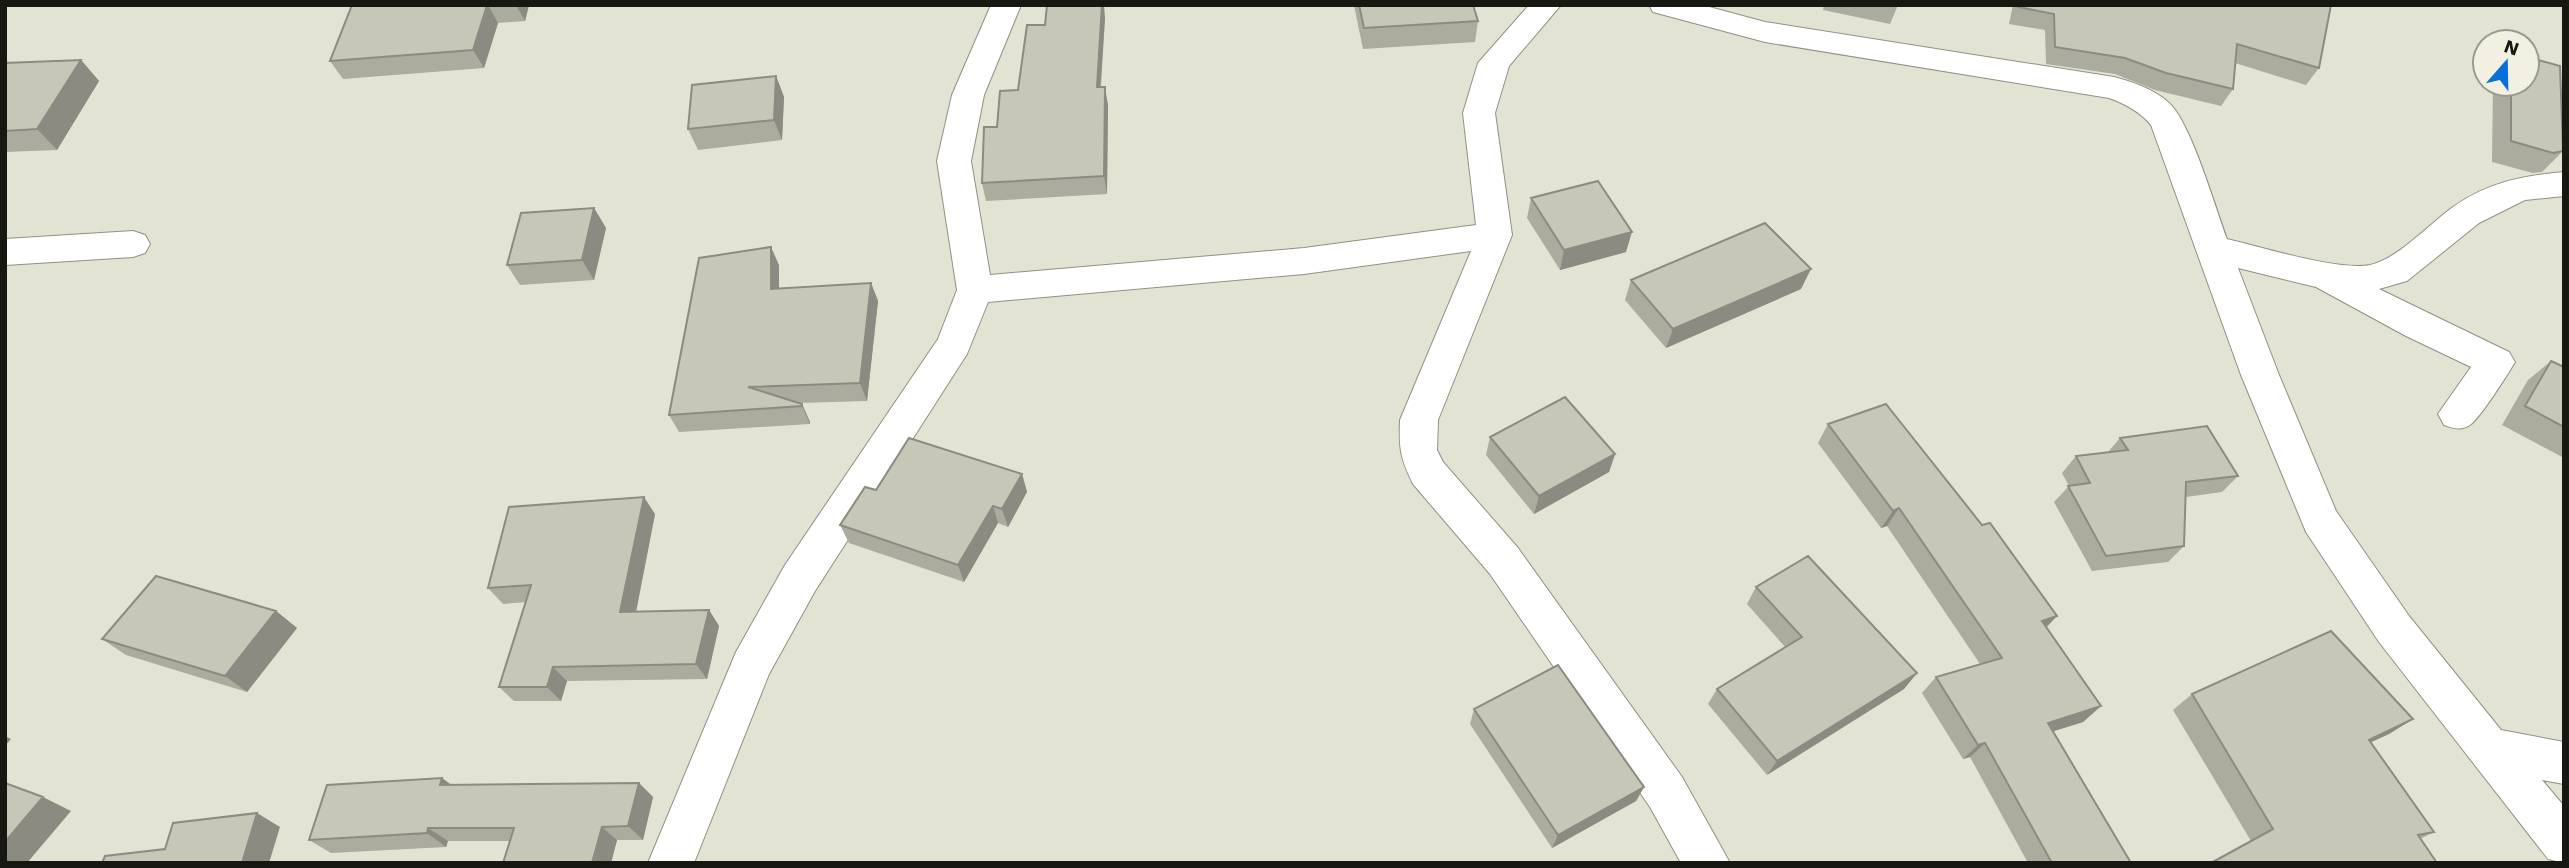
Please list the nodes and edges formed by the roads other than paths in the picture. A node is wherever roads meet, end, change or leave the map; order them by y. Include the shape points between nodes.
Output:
1 (1006, 5) edge
2 (1546, 5) edge
3 (1664, 5) edge
4 (2564, 184) edge
5 (1495, 235) junction
6 (133, 244) dead end
7 (2215, 249) junction
8 (5, 252) edge
9 (2322, 275) junction
10 (975, 290) junction
11 (2457, 414) dead end
12 (2488, 748) junction
13 (2564, 763) edge
14 (2564, 843) edge
15 (671, 863) edge
16 (1707, 863) edge

1 - 10 street via 968,95 954,161
2 - 5 street via 1494,63 1479,113
3 - 7 street via 1765,32 2114,88 2138,97 2159,110 2167,124
4 - 9 street via 2519,188 2467,214 2394,272 2366,279
5 - 10 street via 1304,261
5 - 16 street via 1419,420 1418,450 1427,472 1504,561 1659,781
6 - 8 street
7 - 9 street
7 - 12 street via 2260,375 2320,520 2394,629
9 - 11 street via 2496,362
10 - 15 street via 954,344 800,578 751,666
12 - 13 street
12 - 14 street

